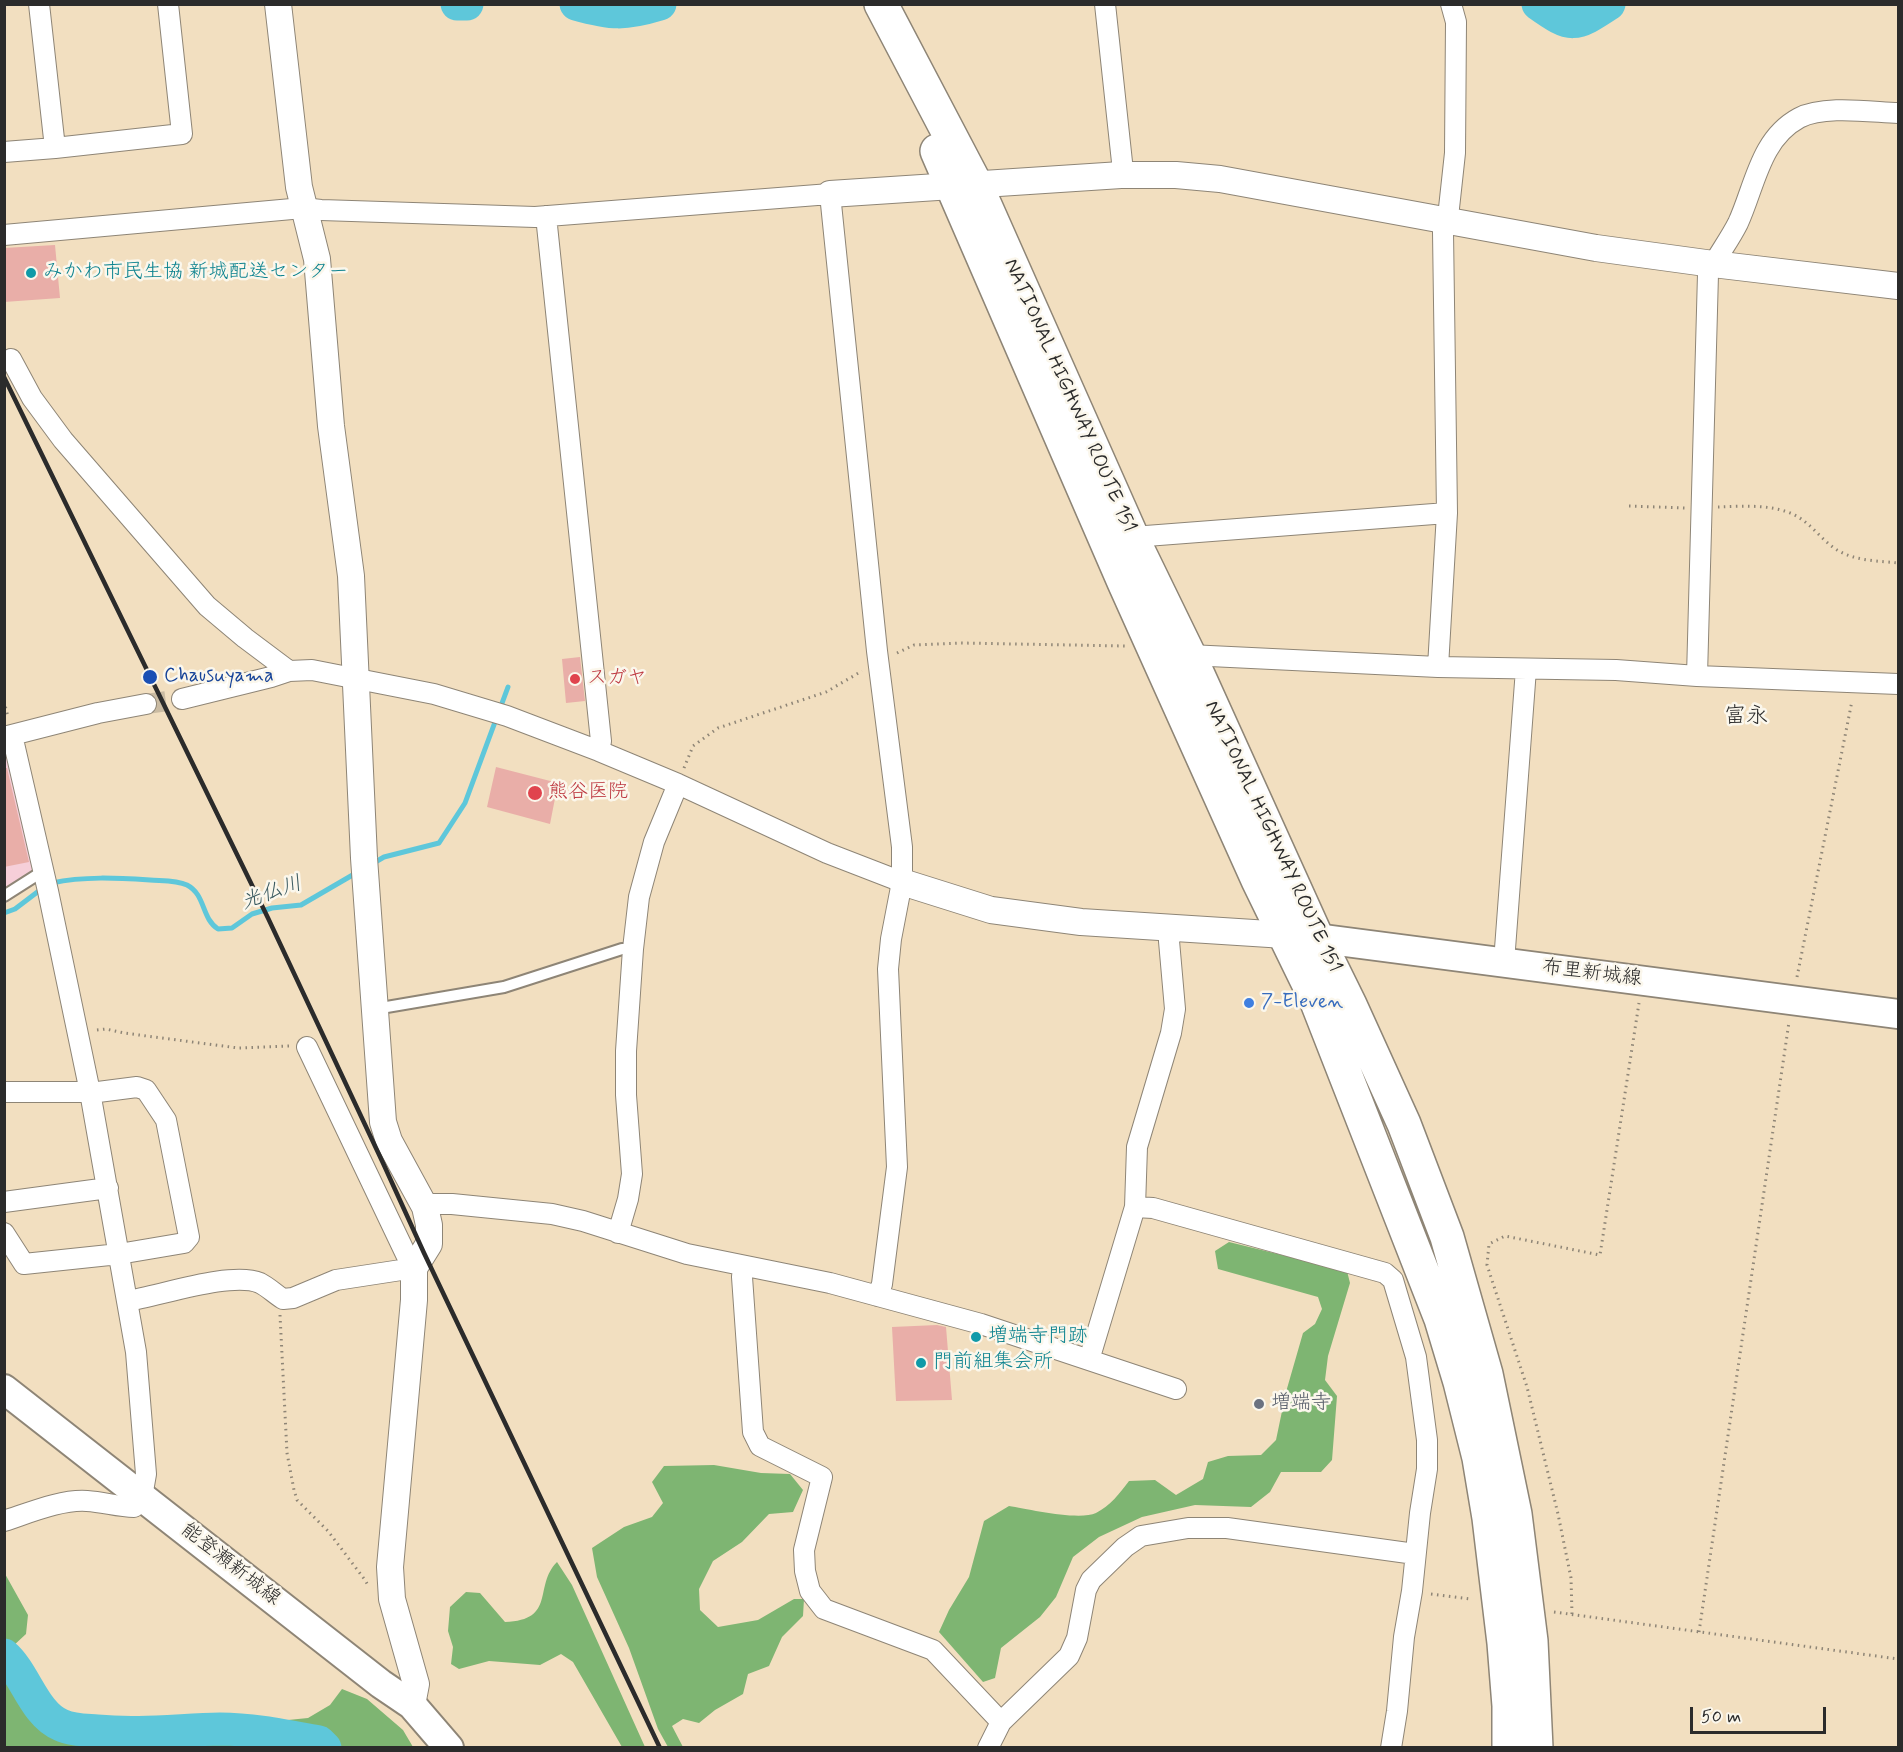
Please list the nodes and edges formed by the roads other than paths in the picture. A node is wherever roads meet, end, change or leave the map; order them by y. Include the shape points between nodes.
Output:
1 (39, 4) edge
2 (168, 4) edge
3 (278, 4) edge
4 (879, 4) edge
5 (1105, 4) edge
6 (1451, 4) edge
7 (1899, 113) edge
8 (55, 148) junction
9 (4, 152) edge
10 (1121, 175) junction
11 (964, 186) junction
12 (830, 194) junction
13 (303, 208) junction
14 (546, 216) junction
15 (1445, 220) junction
16 (4, 235) edge
17 (1713, 264) junction
18 (1899, 286) edge
19 (10, 359) dead end
20 (1447, 513) junction
21 (1136, 546) junction
22 (1189, 655) junction
23 (1438, 667) junction
24 (1526, 669) junction
25 (289, 671) junction
26 (1697, 676) junction
27 (356, 678) junction
28 (1899, 684) edge
29 (182, 699) tunnel mouth
30 (146, 704) tunnel mouth
31 (8, 736) edge
32 (599, 752) junction
33 (678, 784) junction
34 (46, 881) junction
35 (902, 882) junction
36 (4, 896) edge
37 (1173, 928) junction
38 (1285, 935) junction
39 (1317, 938) junction
40 (633, 949) junction
41 (1504, 963) junction
42 (375, 1009) junction
43 (1899, 1014) edge
44 (307, 1047) road end
45 (4, 1092) edge
46 (90, 1092) junction
47 (108, 1188) junction
48 (4, 1202) edge
49 (1135, 1206) junction
50 (425, 1207) junction
51 (4, 1233) edge
52 (618, 1233) junction
53 (119, 1254) junction
54 (743, 1266) junction
55 (414, 1268) junction
56 (878, 1296) junction
57 (127, 1301) junction
58 (1089, 1360) junction
59 (4, 1389) edge
60 (1176, 1389) dead end
61 (142, 1497) junction
62 (4, 1521) edge
63 (1415, 1554) junction
64 (412, 1705) junction
65 (1001, 1722) junction
66 (448, 1748) edge
67 (988, 1748) edge
68 (1391, 1748) edge
69 (1509, 1748) edge
70 (1536, 1748) edge

1 - 8 street
2 - 8 street via 182,134
3 - 13 street
4 - 11 highway, NATIONAL HIGHWAY ROUTE 151
5 - 10 street
6 - 15 street via 1456,22 1455,153
7 - 17 street via 1819,112 1799,118 1775,137 1762,158 1738,222
8 - 9 street
10 - 11 street
10 - 15 street via 1220,179
11 - 12 street
11 - 21 highway, NATIONAL HIGHWAY ROUTE 151
11 - 38 highway, NATIONAL HIGHWAY ROUTE 151 via 1124,582
12 - 14 street
12 - 35 street via 877,651 902,848
13 - 14 street
13 - 16 street
13 - 27 street via 317,259 331,426 351,576
14 - 32 street via 601,741
15 - 17 street via 1596,248
15 - 20 street
17 - 18 street
17 - 26 street via 1708,274
19 - 25 street via 63,440 207,606
20 - 21 street via 1146,536
20 - 23 street
21 - 22 highway, NATIONAL HIGHWAY ROUTE 151
22 - 23 street
22 - 39 highway, NATIONAL HIGHWAY ROUTE 151
23 - 24 street
24 - 26 street
24 - 41 street
25 - 27 street via 312,670
25 - 29 street
26 - 28 street
27 - 32 street via 434,694 500,714
27 - 42 street
30 - 31 street
31 - 34 street
32 - 33 street
33 - 35 street via 827,853
33 - 40 street via 654,842 639,897
34 - 36 lane via 37,875
34 - 46 street
35 - 37 street via 990,910 1081,922
35 - 56 street via 888,969 897,1167
37 - 38 street
37 - 49 street via 1170,941 1175,1009 1137,1147
38 - 39 main road, 布里新城線
38 - 69 highway, NATIONAL HIGHWAY ROUTE 151 via 1315,997 1410,1237 1460,1382 1479,1458 1492,1539 1506,1664
39 - 41 main road, 布里新城線
39 - 70 highway, NATIONAL HIGHWAY ROUTE 151 via 1404,1124 1469,1308 1515,1514 1531,1641
40 - 42 lane via 621,949 504,987
40 - 52 street via 626,1051 632,1174
41 - 43 main road, 布里新城線
42 - 50 street via 383,1122 389,1142
44 - 55 street
45 - 46 street
46 - 47 street
46 - 53 street via 137,1087 146,1090 166,1120 189,1238 184,1243
47 - 48 street
47 - 53 street
49 - 58 street
49 - 63 street via 1386,1272 1393,1280 1416,1357 1427,1440
50 - 52 street via 452,1204 552,1214
50 - 55 street via 429,1244
51 - 53 street via 24,1264
52 - 54 street
53 - 57 street
54 - 56 street
54 - 65 street via 753,1432 760,1446 822,1477 804,1550 810,1591 824,1609 933,1650
55 - 57 street via 336,1280 293,1298 283,1299 260,1284 243,1279
55 - 64 street via 390,1567 392,1599 416,1684
56 - 58 street via 981,1324
57 - 61 street via 136,1352 146,1474
58 - 60 street
59 - 61 main road, 能登瀬新城線
61 - 62 street via 134,1507 86,1500
61 - 64 main road, 能登瀬新城線
63 - 65 street via 1227,1528 1188,1528 1141,1536 1091,1580 1069,1656
63 - 68 street
64 - 66 main road, 能登瀬新城線
65 - 67 street

